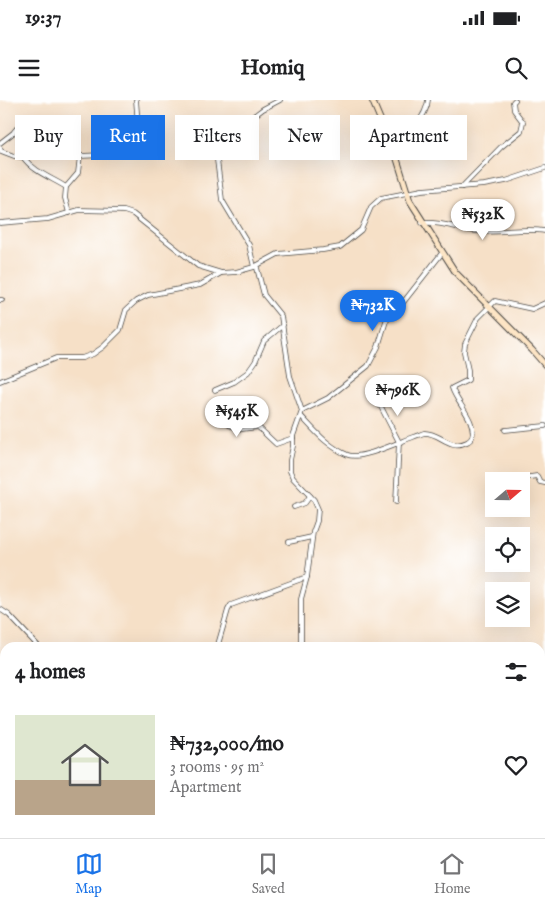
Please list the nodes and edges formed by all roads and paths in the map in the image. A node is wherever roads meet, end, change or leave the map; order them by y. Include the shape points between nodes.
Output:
1 (136, 100) edge
2 (280, 100) edge
3 (372, 100) edge
4 (428, 100) edge
5 (515, 100) edge
6 (378, 115) edge
7 (422, 115) edge
8 (15, 130) edge
9 (0, 143) edge
10 (0, 148) edge
11 (396, 160) edge
12 (545, 168) edge
13 (66, 187) junction
14 (462, 187) junction
15 (407, 193) junction
16 (69, 213) junction
17 (0, 223) edge
18 (422, 223) junction
19 (545, 231) edge
20 (442, 252) junction
21 (256, 266) junction
22 (221, 273) junction
23 (545, 304) edge
24 (490, 306) junction
25 (283, 325) junction
26 (545, 365) edge
27 (0, 381) edge
28 (215, 390) dead end
29 (378, 401) dead end
30 (302, 413) junction
31 (229, 425) dead end
32 (545, 426) edge
33 (505, 430) dead end
34 (292, 438) junction
35 (399, 442) junction
36 (530, 477) edge
37 (545, 483) edge
38 (310, 496) junction
39 (396, 502) dead end
40 (294, 507) dead end
41 (312, 537) junction
42 (289, 542) dead end
43 (307, 577) junction
44 (0, 609) edge
45 (34, 642) edge
46 (219, 642) edge
47 (301, 642) edge

1 - 13 street via 140,137 136,143 103,155 80,156 78,173
2 - 21 street via 263,109 219,146 217,160 222,200 248,245
3 - 6 main road
4 - 7 street
5 - 14 street via 514,110 523,122 521,131
8 - 9 street
10 - 13 street via 14,156 23,156 29,166
11 - 15 main road
12 - 14 street via 506,181
13 - 16 street
14 - 15 street
15 - 18 main road
15 - 21 street via 375,202 361,230 340,247 278,254
16 - 17 street via 48,219
16 - 22 street via 95,210 133,214 198,266
18 - 19 street via 476,231
18 - 20 main road
20 - 24 main road via 456,273
20 - 30 street via 386,321 368,366 328,398
21 - 22 street
21 - 25 street via 264,295 280,312
22 - 27 street via 200,285 148,295 136,301 126,310 120,330 93,354 56,358
23 - 24 street via 532,309 495,301
24 - 26 main road
24 - 35 street via 478,318 465,344 468,380 452,388 469,418 472,438 456,445 424,433
25 - 28 street via 264,341 248,372
25 - 30 street via 290,376
29 - 35 street
30 - 34 street
30 - 35 street via 324,441 349,456 368,454
31 - 34 street via 242,429 258,427 276,444
32 - 33 street
34 - 38 street via 290,471
35 - 39 street
36 - 37 street via 537,476 540,482
38 - 40 street via 305,503
38 - 41 street via 318,509
41 - 42 street
41 - 43 street
43 - 46 street via 231,605
43 - 47 street via 301,599
44 - 45 street

